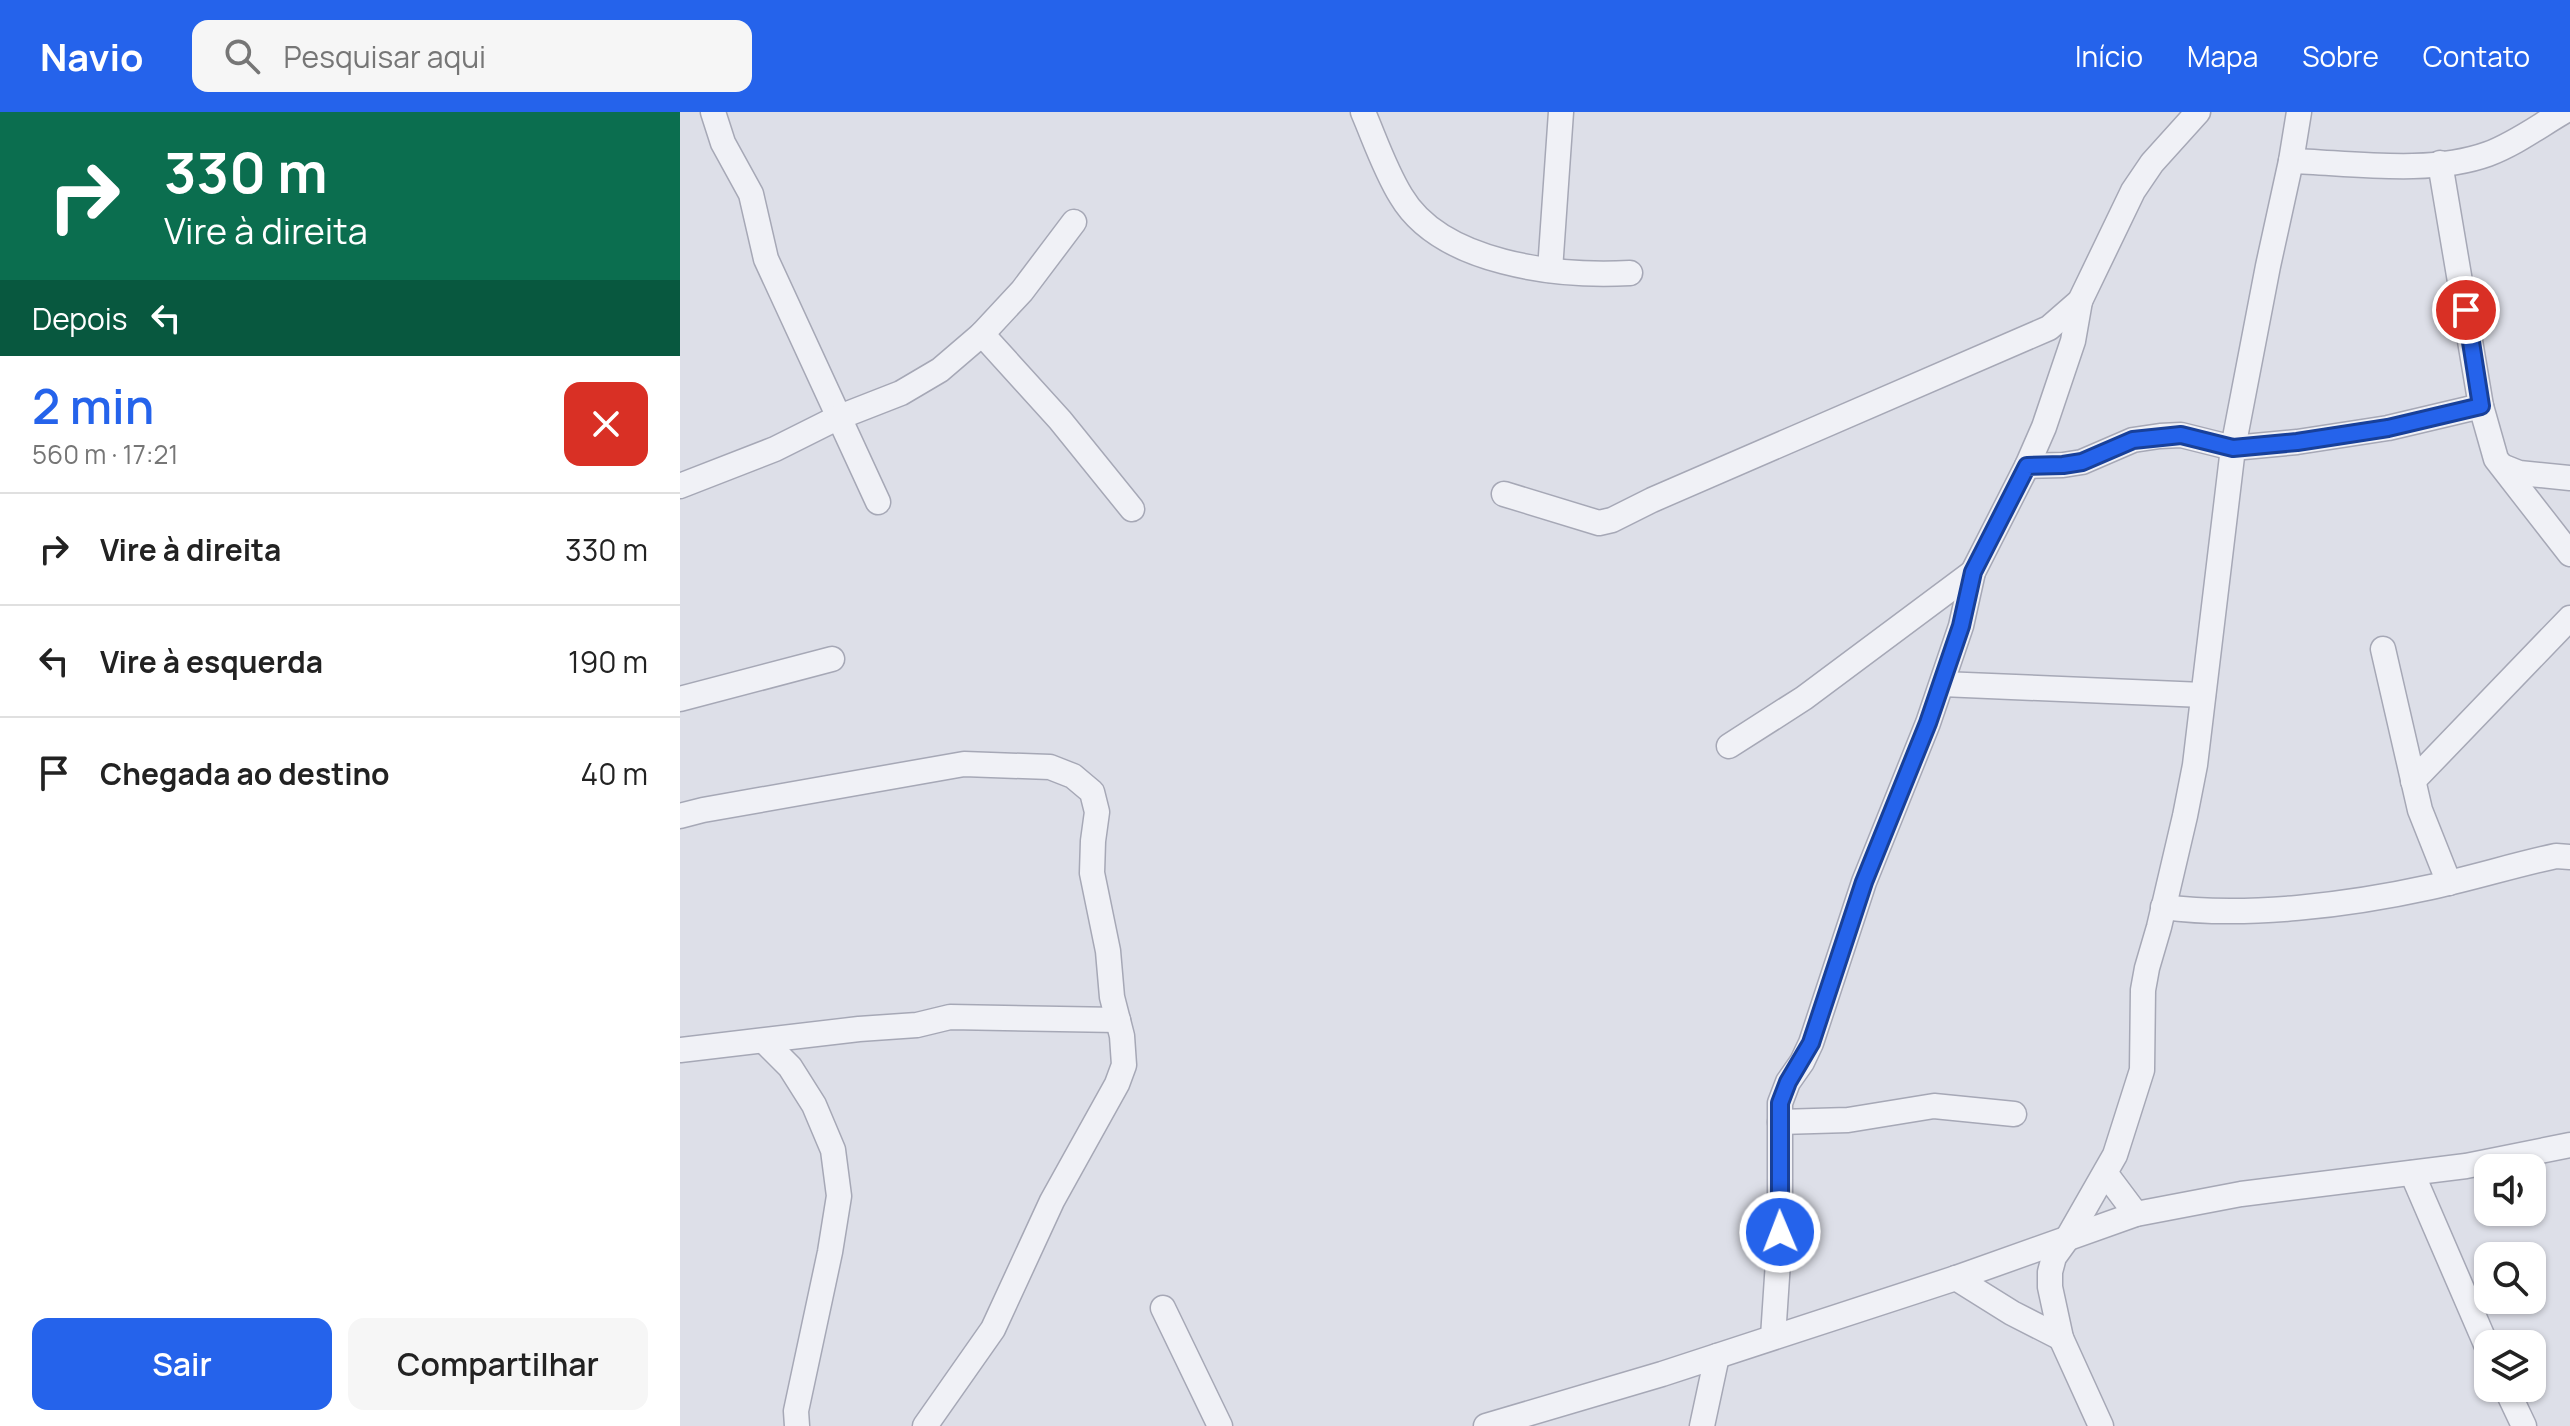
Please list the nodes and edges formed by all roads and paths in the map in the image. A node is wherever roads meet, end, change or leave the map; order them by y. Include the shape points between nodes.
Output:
1 (713, 112) edge
2 (1363, 112) edge
3 (1561, 112) edge
4 (2299, 112) edge
5 (2563, 112) edge
6 (2195, 113) edge
7 (2291, 161) junction
8 (2440, 163) junction
9 (1074, 222) dead end
10 (1550, 270) junction
11 (1630, 273) dead end
12 (2080, 301) junction
13 (982, 334) junction
14 (2481, 406) junction
15 (837, 418) junction
16 (2233, 448) junction
17 (2027, 466) junction
18 (2504, 467) junction
19 (2570, 478) edge
20 (680, 486) edge
21 (1504, 494) dead end
22 (878, 502) dead end
23 (1132, 509) dead end
24 (2570, 554) edge
25 (1973, 572) junction
26 (2570, 618) edge
27 (2383, 649) dead end
28 (832, 659) dead end
29 (1942, 684) junction
30 (2203, 695) junction
31 (680, 699) edge
32 (1729, 746) dead end
33 (2413, 781) junction
34 (680, 816) edge
35 (2570, 857) edge
36 (2449, 883) junction
37 (2163, 907) junction
38 (1118, 1020) junction
39 (764, 1041) junction
40 (680, 1050) edge
41 (2014, 1114) dead end
42 (1780, 1122) junction
43 (2570, 1145) edge
44 (2412, 1173) junction
45 (2106, 1174) junction
46 (2136, 1214) junction
47 (2067, 1239) junction
48 (1956, 1278) junction
49 (1163, 1308) dead end
50 (2480, 1330) edge
51 (1773, 1337) junction
52 (2061, 1338) junction
53 (1717, 1356) junction
54 (2513, 1402) edge
55 (797, 1426) edge
56 (925, 1426) edge
57 (1220, 1426) edge
58 (1486, 1426) edge
59 (1702, 1426) edge
60 (2101, 1426) edge
61 (2524, 1426) edge

1 - 15 street via 751,194 766,259
2 - 10 street via 1401,198 1441,238 1508,262
3 - 10 street
4 - 7 street
5 - 8 street via 2489,154
6 - 12 street via 2133,191
7 - 8 street
7 - 16 street
8 - 14 street
9 - 13 street
10 - 11 street
12 - 17 street via 2073,341
12 - 21 street via 2049,328 1612,520 1599,523
13 - 15 street via 940,370 901,393
13 - 23 street
14 - 16 street via 2359,433
14 - 18 street via 2496,459
15 - 20 street
15 - 22 street
16 - 17 street via 2181,435 2160,436 2133,440 2082,462
16 - 30 street
17 - 25 street
18 - 19 street
18 - 24 street
25 - 29 street
25 - 32 street via 1804,698
26 - 33 street
27 - 33 street
28 - 31 street
29 - 30 street
29 - 42 street via 1864,882 1811,1043 1780,1103
30 - 37 street via 2185,816
33 - 36 street
34 - 38 street via 964,764 1050,767 1073,776 1092,792 1097,812 1092,873
35 - 36 street via 2523,863
36 - 37 street via 2328,904 2202,912
37 - 45 street via 2143,990 2142,1070
38 - 39 street via 950,1017
38 - 56 street via 1124,1065 1117,1084 1052,1201 993,1329
39 - 40 street
39 - 55 street via 790,1067 814,1105 833,1150 839,1196
41 - 42 street via 1934,1106 1848,1120
42 - 51 street
43 - 44 street
44 - 46 street via 2241,1194
44 - 50 street
45 - 46 street
45 - 47 street
46 - 47 street
47 - 48 street
47 - 52 street via 2050,1272
48 - 51 street
48 - 52 street
49 - 57 street
51 - 53 street
52 - 60 street
53 - 58 street
53 - 59 street
54 - 61 street

